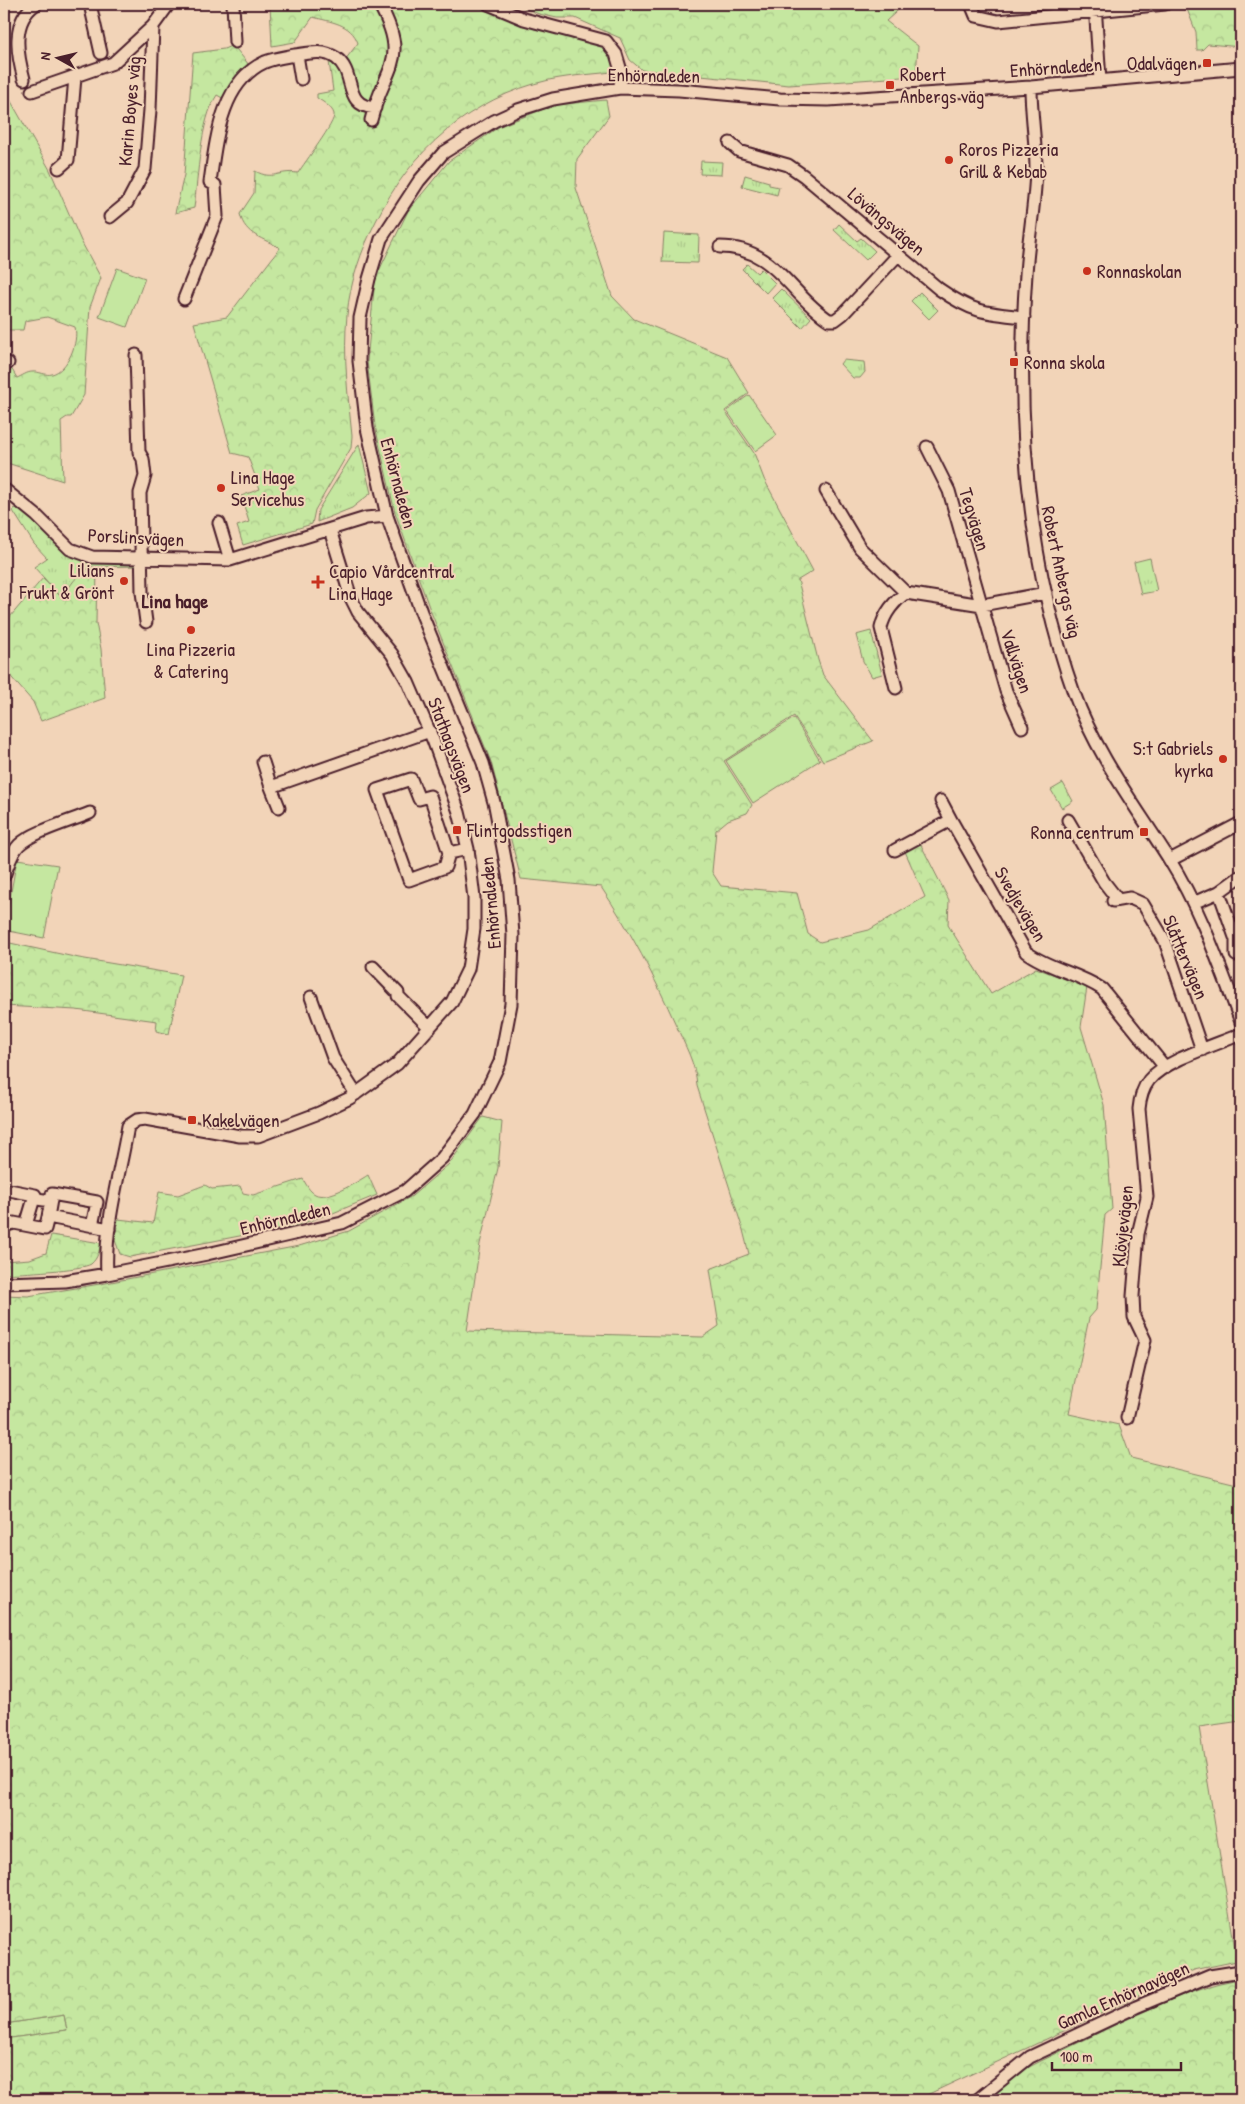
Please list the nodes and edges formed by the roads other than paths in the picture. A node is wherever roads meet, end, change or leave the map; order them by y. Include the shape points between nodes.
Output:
1 (36, 4) edge
2 (90, 4) edge
3 (169, 4) edge
4 (233, 4) edge
5 (379, 4) edge
6 (488, 4) edge
7 (972, 4) edge
8 (1165, 4) edge
9 (1095, 8) edge
10 (153, 26) junction
11 (235, 42) dead end
12 (101, 53) dead end
13 (296, 55) junction
14 (1241, 68) edge
15 (76, 77) junction
16 (24, 79) dead end
17 (301, 79) dead end
18 (1100, 81) junction
19 (1031, 87) junction
20 (620, 88) junction
21 (32, 91) dead end
22 (375, 108) junction
23 (371, 120) dead end
24 (730, 143) dead end
25 (59, 168) dead end
26 (110, 217) dead end
27 (720, 247) dead end
28 (898, 255) junction
29 (184, 299) dead end
30 (1024, 317) junction
31 (136, 355) dead end
32 (927, 447) dead end
33 (4, 489) edge
34 (826, 491) dead end
35 (387, 516) junction
36 (219, 523) dead end
37 (330, 530) junction
38 (141, 556) junction
39 (230, 560) junction
40 (906, 593) junction
41 (1046, 593) junction
42 (982, 605) junction
43 (146, 622) dead end
44 (896, 688) dead end
45 (1022, 727) dead end
46 (430, 732) junction
47 (263, 762) dead end
48 (271, 787) junction
49 (941, 801) dead end
50 (279, 807) dead end
51 (90, 814) dead end
52 (951, 820) junction
53 (1068, 820) dead end
54 (1241, 823) edge
55 (468, 849) junction
56 (895, 850) dead end
57 (449, 853) junction
58 (1170, 860) junction
59 (4, 876) edge
60 (1241, 876) edge
61 (1219, 892) junction
62 (1193, 903) junction
63 (1236, 955) dead end
64 (373, 967) dead end
65 (311, 997) dead end
66 (1241, 1022) edge
67 (430, 1028) junction
68 (1241, 1034) edge
69 (1202, 1050) junction
70 (1164, 1066) junction
71 (356, 1094) junction
72 (4, 1189) edge
73 (35, 1195) junction
74 (51, 1201) junction
75 (48, 1217) junction
76 (26, 1225) junction
77 (4, 1226) edge
78 (92, 1226) junction
79 (109, 1229) junction
80 (107, 1274) junction
81 (4, 1283) edge
82 (1127, 1418) dead end
83 (1241, 1971) edge
84 (977, 2100) edge

1 - 16 street via 29,8 18,30 17,55
2 - 12 street
3 - 10 street
4 - 11 street
5 - 22 street via 395,41 394,55
6 - 20 street via 524,19 606,41 616,54 621,71
7 - 9 street via 976,16 998,21
8 - 9 street
9 - 18 street
10 - 15 street via 113,62
10 - 26 street, Karin Boyes väg via 145,169 127,203
13 - 17 street
13 - 22 street via 319,52 334,57 345,68 357,101 364,107
13 - 29 street via 272,59 256,67 237,86 226,105 210,182 215,185 217,216
14 - 18 street, Enhörnaleden
15 - 21 street
15 - 25 street via 68,160
18 - 19 street, Enhörnaleden
19 - 20 street, Enhörnaleden via 828,100
19 - 30 street, Robert Anbergs väg via 1036,188
20 - 35 street, Enhörnaleden via 553,99 518,110 472,134 443,153 419,180 381,239 360,318 359,361 367,428
22 - 23 street
24 - 28 street, Lövängsvägen via 753,157 788,165
27 - 28 street via 744,249 765,260 829,320 843,314
28 - 30 street, Lövängsvägen via 938,289 974,310
30 - 41 street, Robert Anbergs väg via 1022,387 1027,485
31 - 38 street via 140,452 145,476 140,493
32 - 42 street, Tegvägen via 949,491
33 - 38 street, Porslinsvägen via 76,552 92,557
34 - 40 street via 860,548
35 - 37 street, Porslinsvägen via 366,518
35 - 80 street, Enhörnaleden via 421,612 483,763 495,806 509,880 513,935 511,1004 500,1062 470,1121 442,1158 405,1191 342,1223
36 - 39 street
37 - 39 street, Porslinsvägen
37 - 46 street, Stathagsvägen via 358,612 392,654
38 - 39 street, Porslinsvägen
38 - 43 street
40 - 42 street
40 - 44 street via 887,612 881,628
41 - 42 street
41 - 58 street, Robert Anbergs väg via 1065,665 1088,726 1119,783
42 - 45 street, Vallvägen via 1006,690
46 - 48 street
46 - 55 street, Stathagsvägen via 459,812
47 - 48 street
48 - 50 street
49 - 52 street, Svedjevägen
51 - 59 street via 29,837 18,845
52 - 56 street
52 - 70 street, Svedjevägen via 1026,952 1039,962 1090,980 1102,989
53 - 69 street, Slåttervägen via 1116,900 1130,898 1143,904 1165,941
54 - 58 street
55 - 57 street
55 - 67 street, Stathagsvägen via 474,898 471,956 458,992
57 - 57 street via 430,796 419,799 411,779 377,790 408,880 445,867
58 - 62 street, Robert Anbergs väg
60 - 61 street
61 - 62 street
61 - 63 street via 1236,940
62 - 66 street, Robert Anbergs väg
64 - 67 street
65 - 71 street via 333,1058
67 - 71 street, Stathagsvägen via 397,1064
68 - 69 street, Klövjevägen
69 - 70 street, Klövjevägen
70 - 82 street, Klövjevägen via 1144,1088 1139,1109 1147,1197 1138,1234 1133,1296 1134,1317 1145,1340
71 - 79 street, Stathagsvägen via 319,1113 258,1136 137,1120 128,1126
72 - 73 street
73 - 74 street via 37,1199
73 - 76 street
74 - 75 street
74 - 78 street via 52,1194 97,1202
75 - 76 street via 45,1229
75 - 78 street
76 - 77 street via 14,1223
78 - 79 street
79 - 80 street
80 - 81 street, Enhörnaleden via 65,1281
83 - 84 street, Gamla Enhörnavägen via 1210,1976 1030,2057

